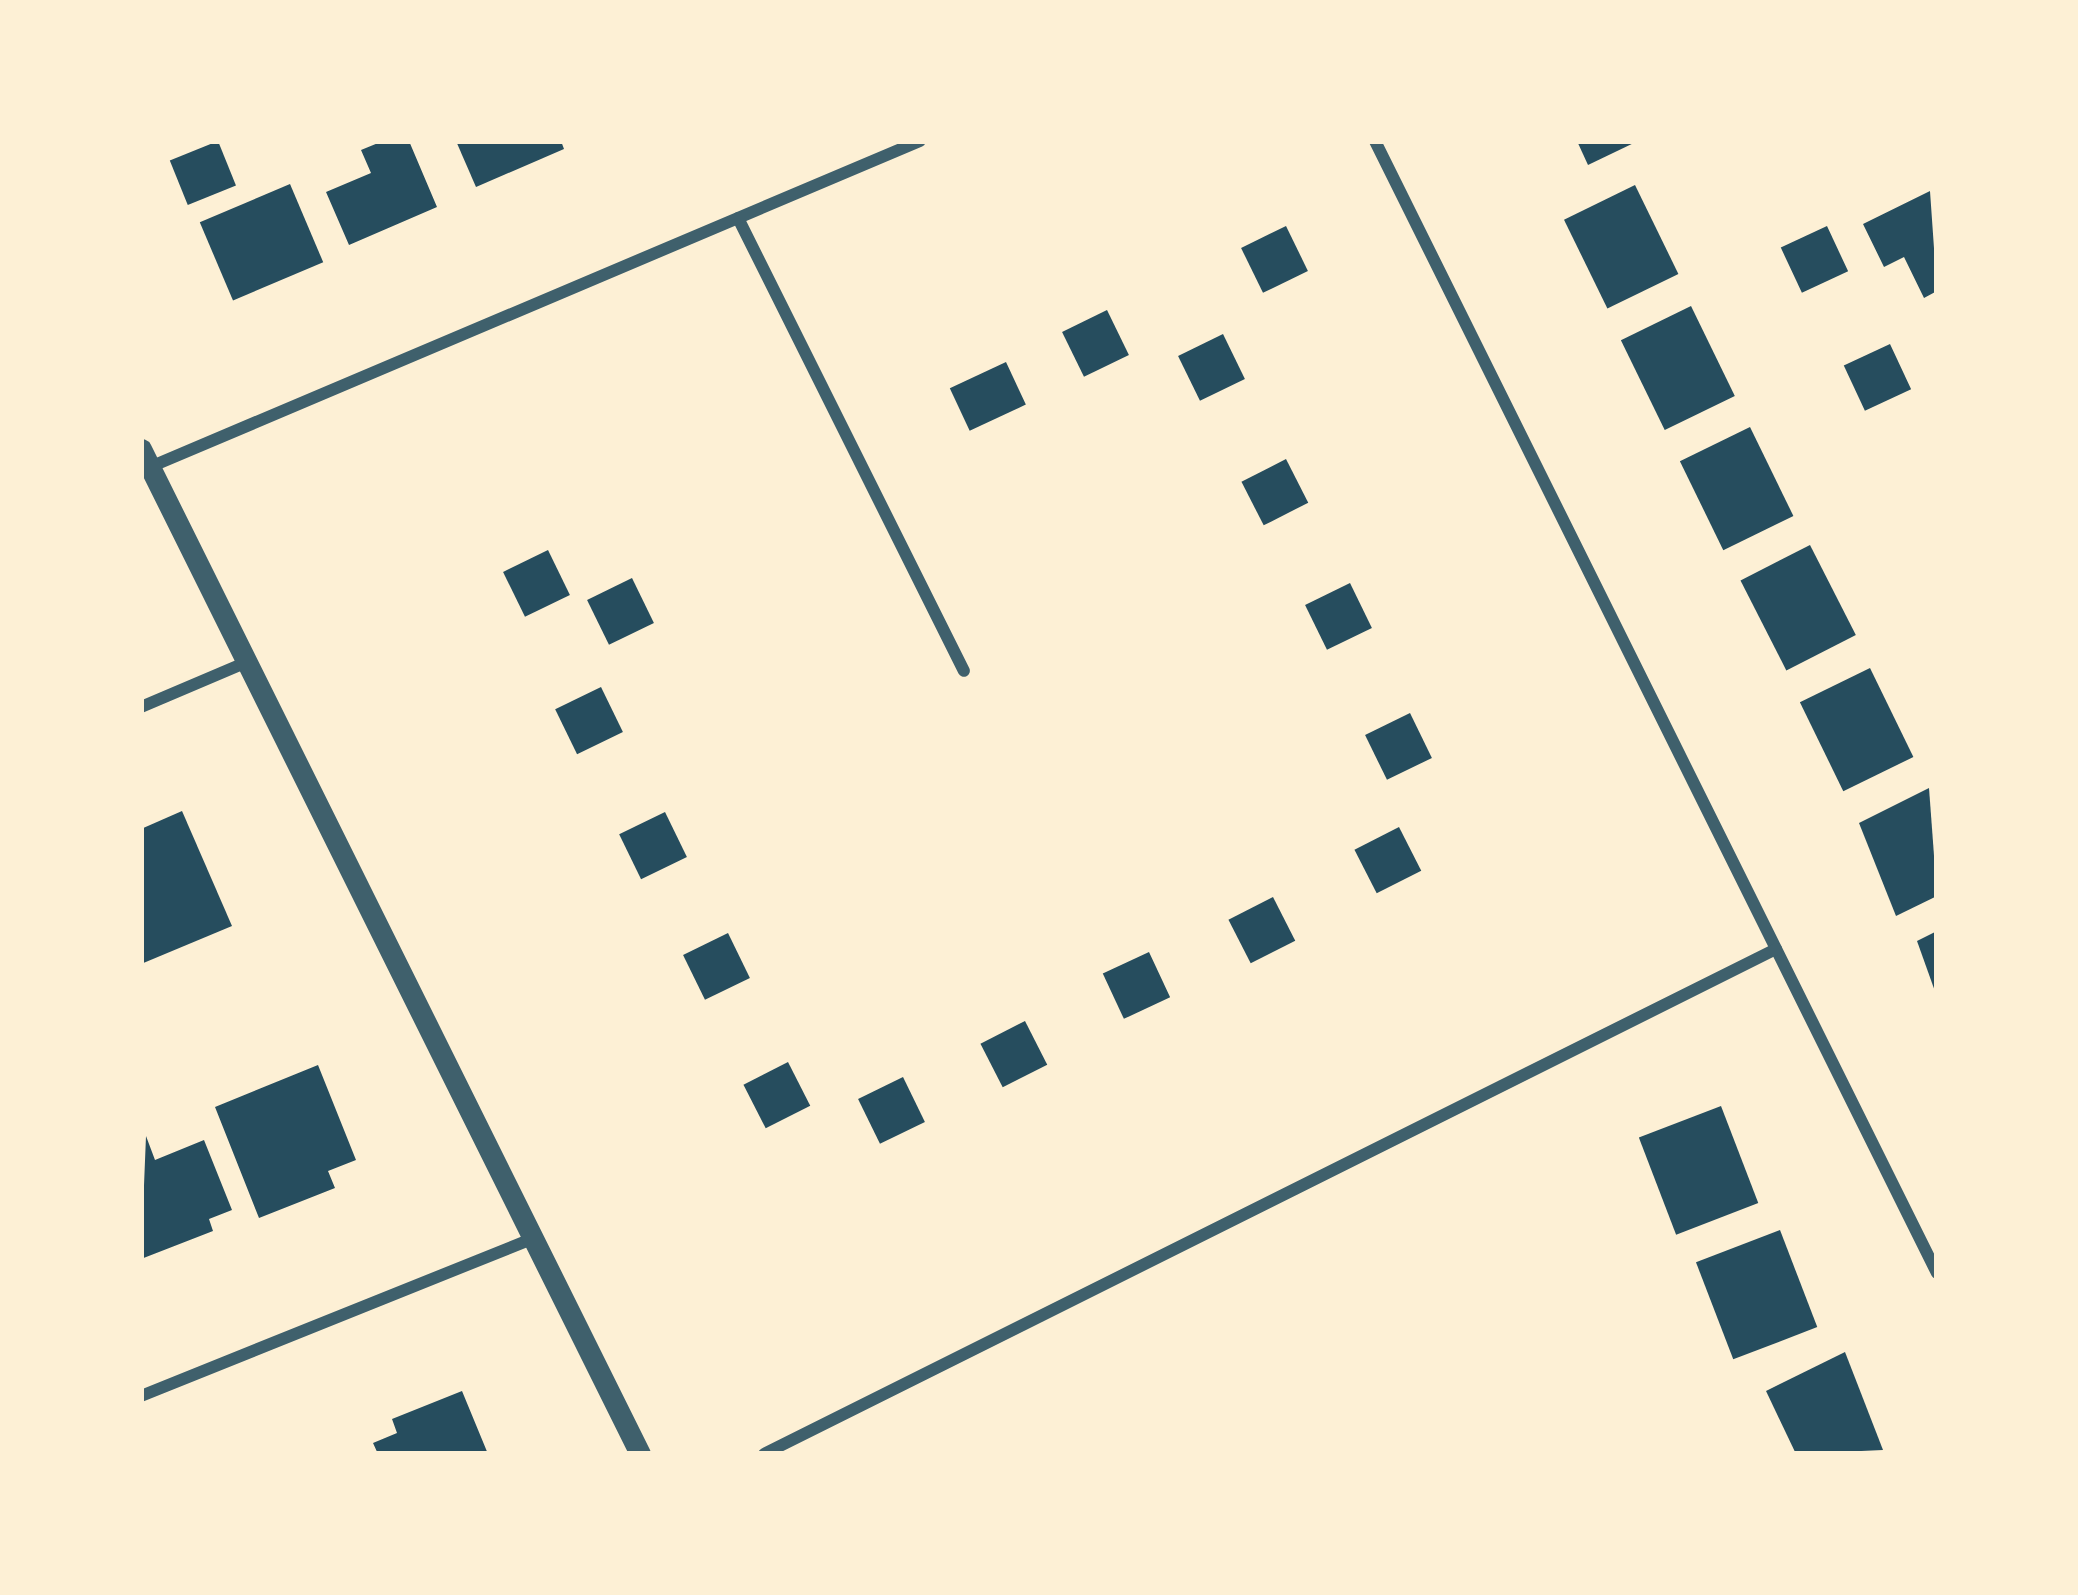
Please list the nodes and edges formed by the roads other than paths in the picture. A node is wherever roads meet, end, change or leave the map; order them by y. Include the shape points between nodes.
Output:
1 (920, 141) edge
2 (1375, 141) edge
3 (738, 218) junction
4 (145, 458) edge
5 (247, 662) junction
6 (964, 671) dead end
7 (141, 707) edge
8 (1776, 949) junction
9 (536, 1238) junction
10 (1937, 1273) edge
11 (141, 1396) edge
12 (640, 1454) edge
13 (764, 1454) edge

1 - 3 street
2 - 8 street
3 - 4 street
3 - 6 street
4 - 5 street
5 - 7 street
5 - 9 street
8 - 10 street
8 - 13 street
9 - 11 street
9 - 12 street

